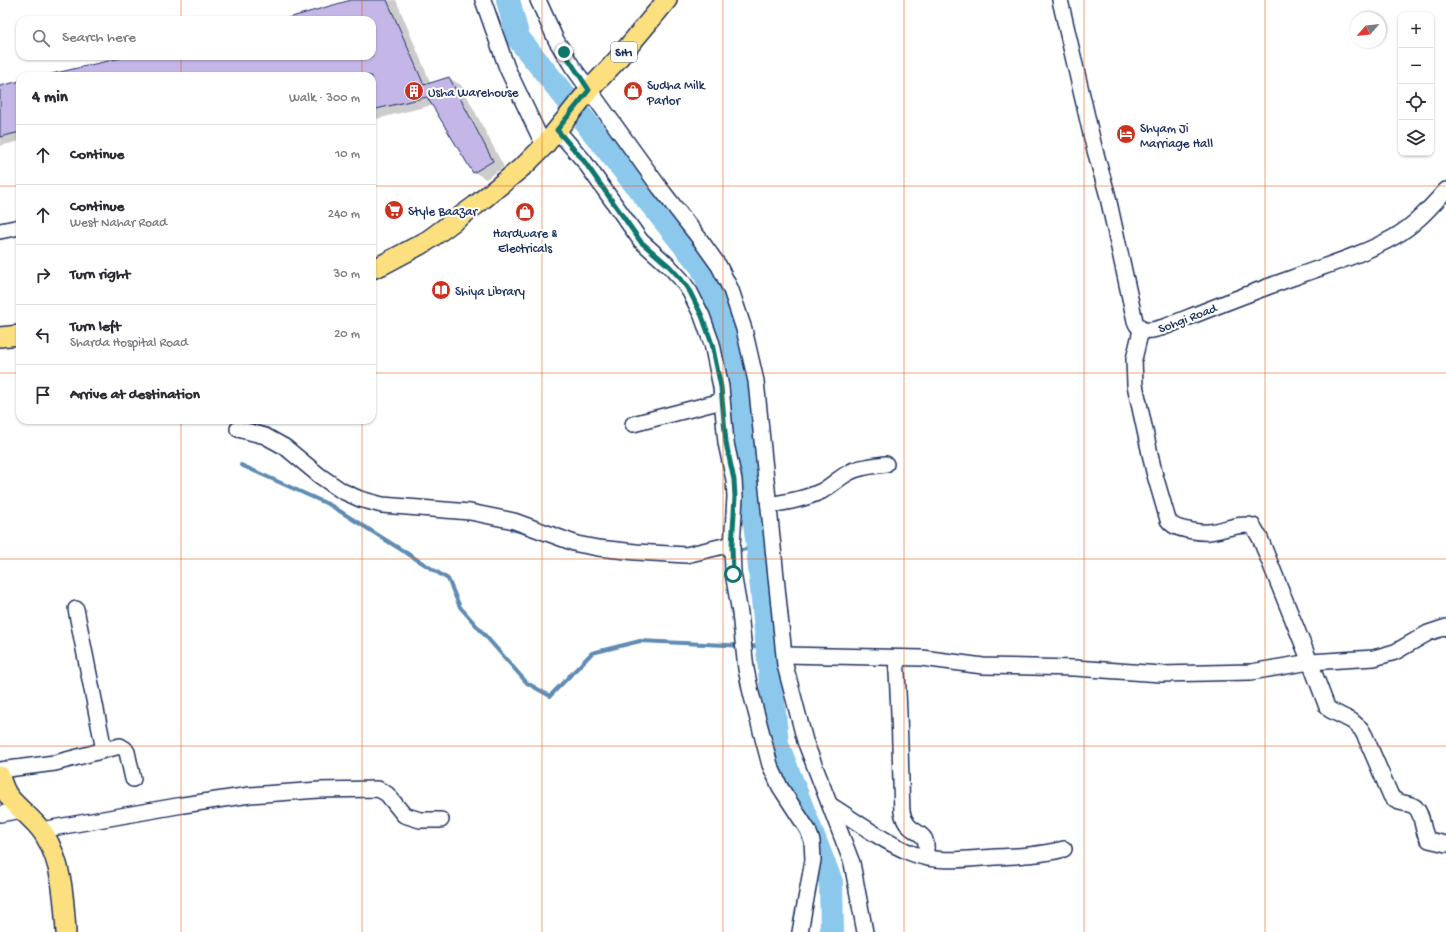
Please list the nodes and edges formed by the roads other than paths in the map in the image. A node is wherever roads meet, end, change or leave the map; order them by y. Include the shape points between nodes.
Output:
1 (483, 0) edge
2 (538, 0) edge
3 (667, 0) edge
4 (1060, 0) edge
5 (584, 96) junction
6 (559, 128) junction
7 (544, 146) junction
8 (1446, 190) edge
9 (16, 228) edge
10 (0, 231) edge
11 (376, 267) edge
12 (1142, 330) junction
13 (16, 335) edge
14 (0, 337) edge
15 (722, 401) junction
16 (633, 424) dead end
17 (238, 429) dead end
18 (886, 464) dead end
19 (769, 505) junction
20 (732, 545) junction
21 (76, 609) dead end
22 (1446, 627) edge
23 (785, 655) junction
24 (896, 658) junction
25 (1310, 662) junction
26 (104, 750) junction
27 (0, 770) edge
28 (0, 776) edge
29 (133, 779) dead end
30 (830, 804) junction
31 (22, 810) junction
32 (0, 814) edge
33 (441, 820) dead end
34 (41, 830) junction
35 (1446, 844) edge
36 (1064, 849) dead end
37 (925, 857) junction
38 (66, 932) edge
39 (800, 932) edge
40 (865, 932) edge

1 - 7 street via 507,68
2 - 5 street
3 - 5 main road, SH1
4 - 12 street, Sohgi Road via 1135,322
5 - 6 main road, SH1
5 - 19 street via 699,238 719,266 731,290 744,329 756,381
6 - 7 main road, SH1
6 - 15 street via 641,242 669,266 690,292 712,344
7 - 11 main road, SH1 via 476,205 427,241
8 - 12 street, Sohgi Road via 1406,229 1367,251 1164,327
9 - 10 street
12 - 25 street via 1134,359 1135,385 1154,472 1168,520 1175,527 1201,533 1253,526
13 - 14 main road
15 - 16 street
15 - 20 street via 726,443 734,480
17 - 20 street via 265,436 285,447 320,476 360,500 470,512 514,521 577,544 598,548 686,555
18 - 19 street via 851,472 822,491 807,497
19 - 23 street
20 - 39 street via 733,574 746,669 770,765 780,787 808,830 814,852
21 - 26 street
22 - 25 street via 1428,633 1395,652 1374,658
23 - 24 street
23 - 30 street via 806,741
24 - 25 street via 922,658 983,666 1075,668 1161,674 1251,672
24 - 37 street via 902,812 905,823 926,838
25 - 35 street via 1327,707 1361,729 1391,796 1398,802 1415,807 1429,840
26 - 27 street via 55,763
26 - 29 street via 120,746 125,749
28 - 31 main road via 10,797
30 - 37 street via 876,834 911,853
30 - 40 street via 852,863
31 - 32 street
31 - 34 main road
33 - 34 street via 420,820 404,815 387,794 378,789 319,790 250,795
34 - 38 main road via 53,849 59,871
36 - 37 street via 1048,853 961,860

